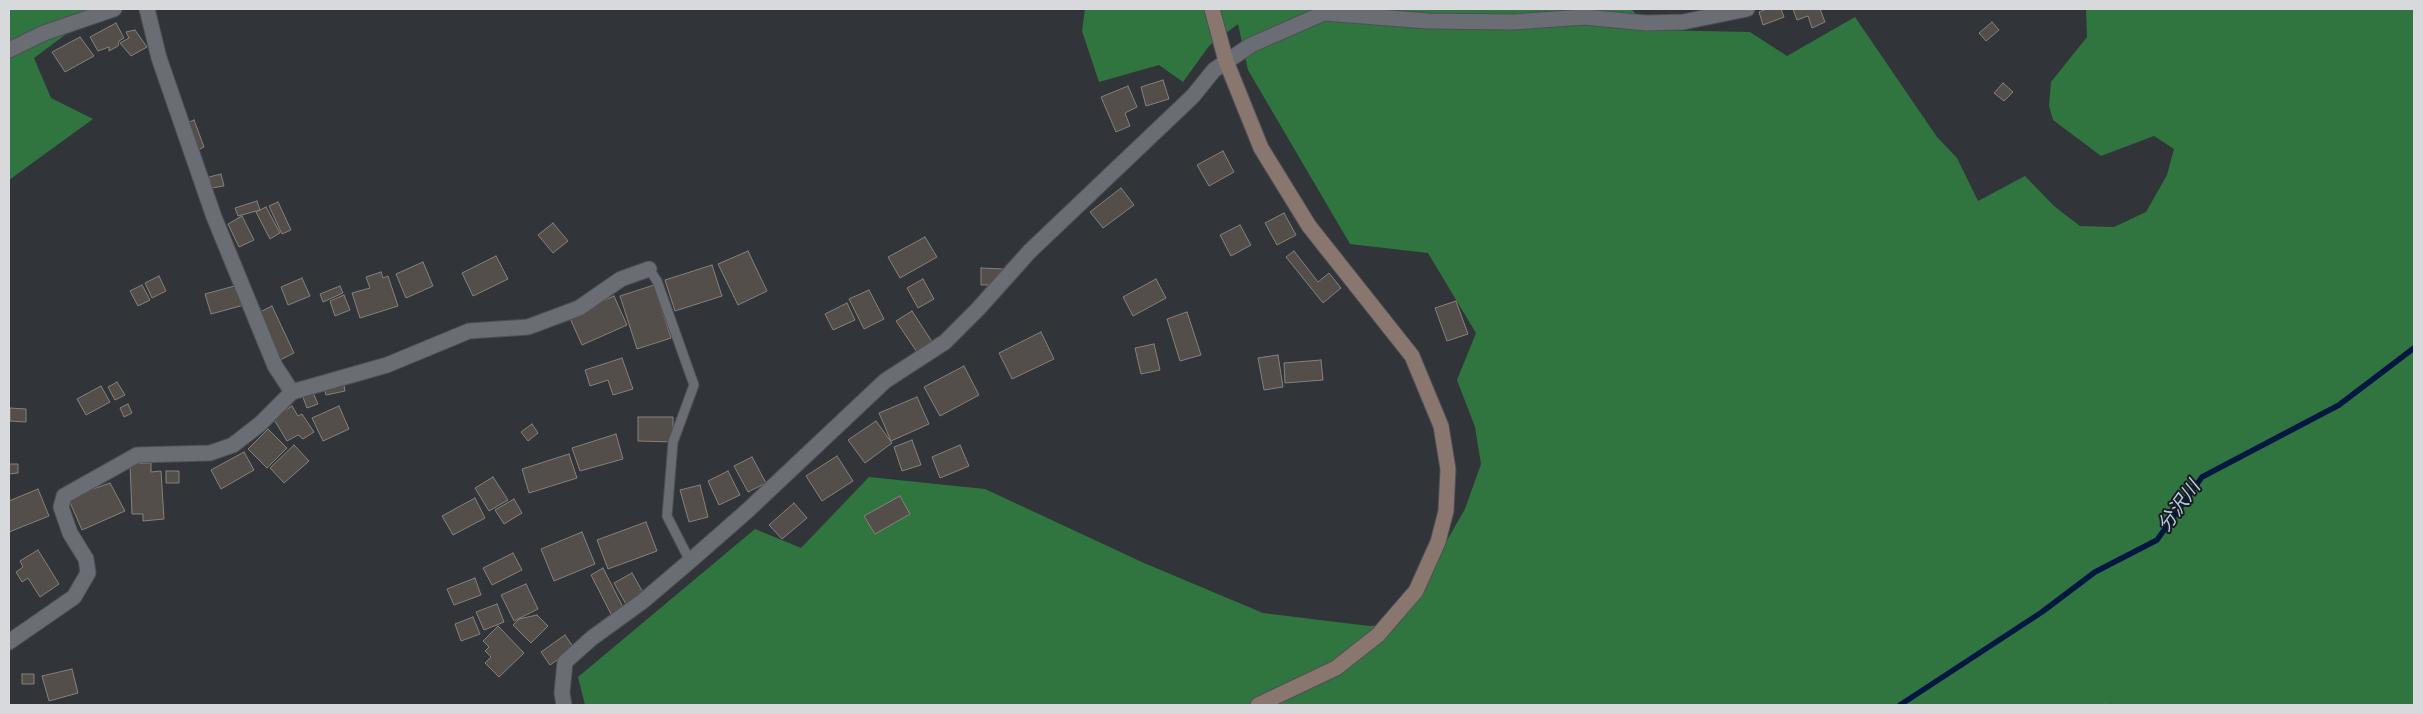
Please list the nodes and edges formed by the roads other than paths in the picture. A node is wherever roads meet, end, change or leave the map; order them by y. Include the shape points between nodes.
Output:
1 (114, 9) edge
2 (147, 9) edge
3 (1212, 9) edge
4 (1747, 9) edge
5 (1682, 16) edge
6 (9, 50) edge
7 (1226, 62) junction
8 (648, 269) joint
9 (292, 392) junction
10 (690, 561) junction
11 (9, 642) edge
12 (564, 705) edge
13 (1258, 705) edge

1 - 6 street via 44,33
2 - 9 street via 159,58 214,217 275,366
3 - 7 street
4 - 5 street
5 - 7 street via 1646,23 1584,17 1513,22 1428,21 1324,13 1251,45
7 - 10 street via 1214,70 1193,96 1030,251 945,342 885,381
7 - 13 street via 1261,148 1310,226 1412,356 1441,426 1448,469 1446,511 1438,542 1416,591 1378,635 1336,668
8 - 9 street via 621,279 580,308 528,327 469,331 387,365
8 - 10 lane via 657,281 694,385 673,442 667,516
9 - 11 street via 233,445 210,452 137,455 64,496 61,507 70,533 86,559 88,573 74,597
10 - 12 street via 565,662

